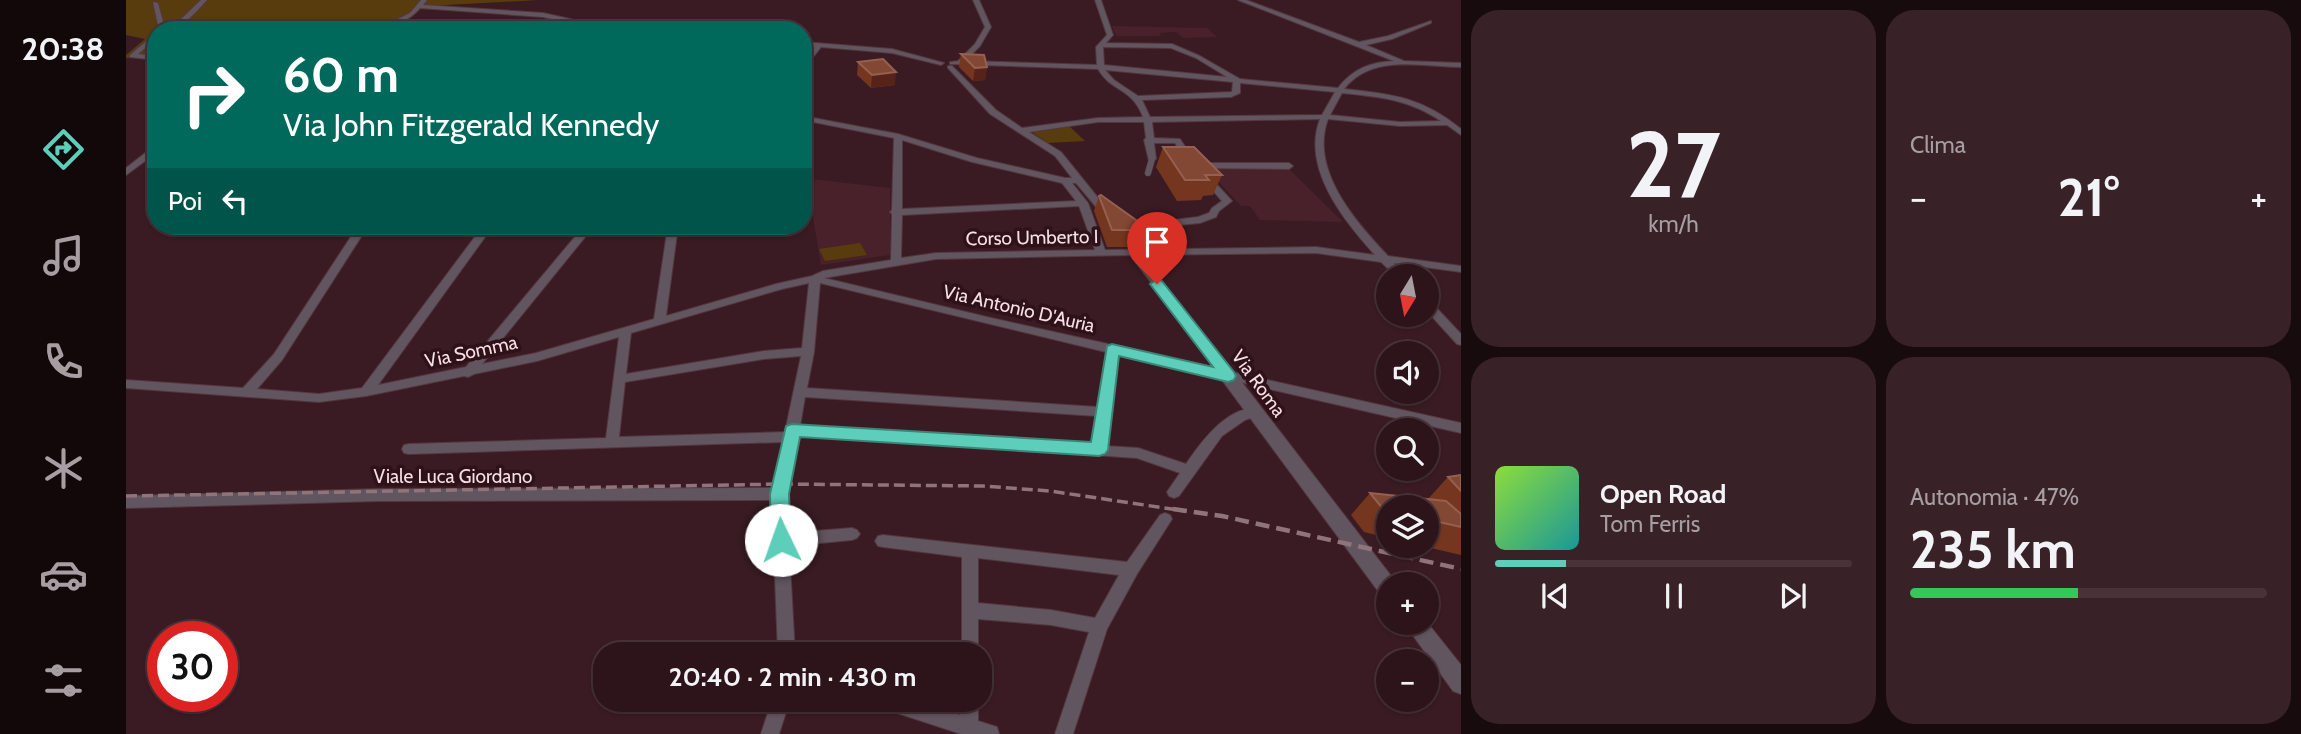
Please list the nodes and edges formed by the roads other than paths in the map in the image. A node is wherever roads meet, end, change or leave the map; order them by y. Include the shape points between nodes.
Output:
1 (204, 0) edge
2 (976, 0) edge
3 (1098, 0) edge
4 (1241, 0) edge
5 (155, 3) dead end
6 (422, 3) edge
7 (162, 21) edge
8 (182, 21) edge
9 (393, 21) edge
10 (570, 21) edge
11 (1429, 22) dead end
12 (1150, 37) dead end
13 (147, 43) edge
14 (1360, 44) junction
15 (812, 45) edge
16 (819, 45) junction
17 (1100, 45) junction
18 (1162, 46) junction
19 (812, 55) edge
20 (147, 57) edge
21 (955, 64) junction
22 (1403, 64) junction
23 (1461, 65) edge
24 (1100, 67) junction
25 (1237, 80) junction
26 (1338, 90) junction
27 (1138, 98) junction
28 (1324, 118) junction
29 (812, 120) edge
30 (1149, 120) junction
31 (1450, 123) junction
32 (1461, 124) edge
33 (1022, 130) junction
34 (1461, 133) edge
35 (898, 136) junction
36 (1148, 140) junction
37 (147, 156) edge
38 (1152, 159) joint
39 (1192, 163) junction
40 (1289, 166) dead end
41 (126, 172) edge
42 (1148, 173) dead end
43 (1078, 180) junction
44 (1065, 181) junction
45 (1083, 203) junction
46 (1100, 205) joint
47 (895, 212) junction
48 (1131, 228) junction
49 (357, 235) edge
50 (481, 235) edge
51 (582, 235) edge
52 (672, 235) edge
53 (1141, 236) edge
54 (1152, 244) dead end
55 (1163, 252) junction
56 (1101, 253) junction
57 (1133, 253) junction
58 (1382, 258) junction
59 (896, 261) junction
60 (1388, 264) edge
61 (1461, 269) edge
62 (815, 279) junction
63 (1439, 317) edge
64 (659, 322) junction
65 (625, 333) junction
66 (1461, 341) edge
67 (1112, 349) junction
68 (808, 352) junction
69 (468, 373) junction
70 (1228, 376) junction
71 (619, 379) junction
72 (126, 384) edge
73 (247, 392) junction
74 (800, 392) junction
75 (366, 393) junction
76 (1104, 412) junction
77 (1254, 412) junction
78 (1461, 428) edge
79 (791, 434) junction
80 (611, 442) junction
81 (410, 449) dead end
82 (1099, 450) junction
83 (1191, 471) junction
84 (1174, 492) dead end
85 (779, 494) junction
86 (126, 502) edge
87 (1165, 519) dead end
88 (852, 534) dead end
89 (781, 540) junction
90 (883, 541) dead end
91 (970, 551) junction
92 (1131, 569) junction
93 (1376, 572) edge
94 (971, 610) junction
95 (1099, 627) junction
96 (1424, 635) edge
97 (786, 642) edge
98 (970, 642) edge
99 (1461, 683) edge
100 (777, 712) edge
101 (922, 712) edge
102 (970, 712) edge
103 (969, 727) junction
104 (770, 734) edge
105 (990, 734) edge
106 (1064, 734) edge

1 - 8 street
2 - 21 street via 988,27 978,45
3 - 17 street via 1110,35
4 - 14 street
5 - 7 street
6 - 9 street
6 - 10 street
11 - 14 street
12 - 18 street
13 - 20 street via 132,56
14 - 22 street
15 - 16 street
16 - 19 street
16 - 21 street via 892,51
17 - 18 street
17 - 24 street
18 - 25 street via 1198,57
21 - 24 street
21 - 33 street via 993,112
22 - 23 street
22 - 26 street via 1365,68
24 - 25 street
24 - 27 street via 1105,76
25 - 26 street
25 - 27 street via 1236,93 1231,95
26 - 28 street
26 - 31 street via 1406,100
27 - 30 street
28 - 30 street
28 - 31 street
28 - 58 street via 1320,152 1329,184
29 - 35 street
30 - 33 street via 1071,122
30 - 36 street
31 - 32 street
31 - 34 street
33 - 43 street via 1063,159
35 - 44 street
35 - 47 street
36 - 38 street
36 - 39 street via 1177,141
37 - 41 street
38 - 42 street
39 - 40 street
39 - 48 street via 1227,201 1200,220
43 - 44 street
43 - 46 street
44 - 45 street
45 - 47 street
45 - 56 street
46 - 48 street
47 - 59 street
48 - 53 street
49 - 73 street via 278,357
50 - 75 street
51 - 69 street
52 - 64 street
54 - 55 street
55 - 57 street, Corso Umberto I
55 - 58 street, Corso Umberto I via 1316,250
56 - 57 street, Corso Umberto I
56 - 59 street, Corso Umberto I
57 - 70 street, Via Roma
58 - 60 street
58 - 61 street, Corso Umberto I
59 - 62 street, Corso Umberto I
62 - 64 street, Via Somma
62 - 67 street, Via Antonio D'Auria
62 - 68 street
63 - 66 street
64 - 65 street, Via Somma
65 - 69 street, Via Somma
65 - 71 street
67 - 70 street, Via Antonio D'Auria
67 - 76 street
68 - 71 street
68 - 74 street
69 - 75 street, Via Somma
70 - 77 street, Via Roma
70 - 78 street, Via Antonio D'Auria
71 - 80 street
72 - 73 street, Via Somma
73 - 75 street, Via Somma via 319,398
74 - 76 street
74 - 79 street
76 - 82 street
77 - 83 street via 1214,435
77 - 93 street, Via Roma
79 - 80 street
79 - 82 street
79 - 85 street
80 - 81 street
82 - 83 street via 1138,453
83 - 84 street
85 - 86 street, Viale Luca Giordano via 379,495
85 - 89 street
87 - 92 street
88 - 89 street
89 - 97 street
90 - 91 street
91 - 92 street
91 - 94 street
92 - 95 street
94 - 95 street via 1048,616
94 - 98 street
95 - 106 street
96 - 99 street
100 - 104 street
101 - 103 street
102 - 103 street
103 - 105 street

